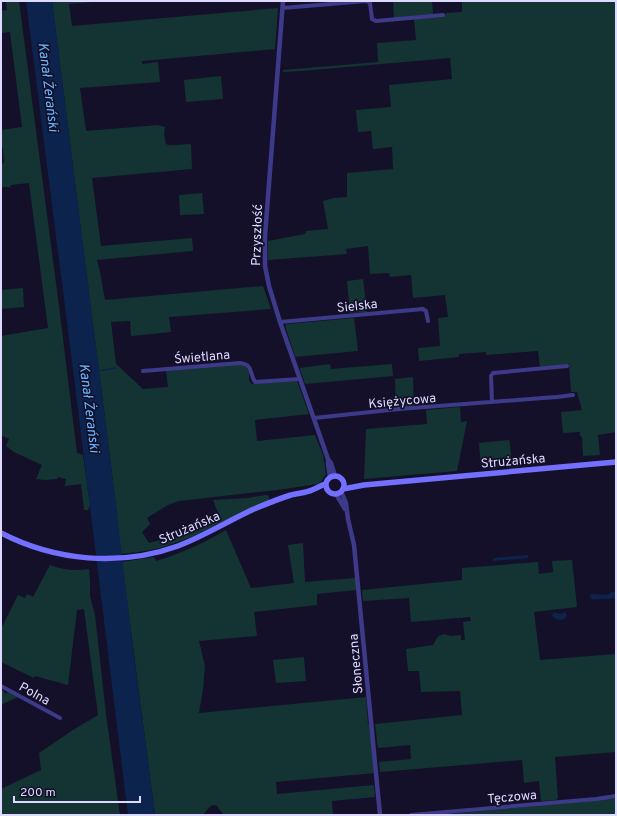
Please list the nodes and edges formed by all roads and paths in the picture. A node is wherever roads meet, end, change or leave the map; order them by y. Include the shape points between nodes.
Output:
1 (283, 1) edge
2 (282, 8) junction
3 (443, 15) dead end
4 (428, 321) dead end
5 (280, 322) junction
6 (567, 366) dead end
7 (143, 371) dead end
8 (300, 379) junction
9 (573, 395) dead end
10 (492, 402) junction
11 (314, 418) junction
12 (616, 462) edge
13 (333, 477) junction
14 (343, 482) junction
15 (364, 485) junction
16 (326, 487) junction
17 (340, 491) junction
18 (1, 533) edge
19 (1, 686) edge
20 (60, 718) dead end
21 (616, 796) edge
22 (380, 815) edge
23 (411, 815) edge

1 - 2 street, Przyszłość
2 - 3 street via 366,1 370,3 372,19 376,21
2 - 5 street, Przyszłość via 265,252 268,281
4 - 5 street, Sielska via 423,309
5 - 8 street, Przyszłość
6 - 10 street via 493,373
7 - 8 street, Świetlana via 240,363 250,367 255,382
8 - 11 street, Przyszłość
9 - 10 street, Księżycowa
10 - 11 street, Księżycowa
11 - 13 street, Przyszłość via 331,463
12 - 15 main road, Strużańska
13 - 14 main road via 340,478
13 - 16 main road via 326,482
14 - 15 main road, Strużańska
14 - 17 main road
15 - 17 main road, Strużańska
16 - 17 main road via 331,493
16 - 18 main road, Strużańska via 274,501 178,546 129,557 85,558 50,552
17 - 22 street, Słoneczna via 354,545
19 - 20 street, Polna
21 - 23 street, Tęczowa

